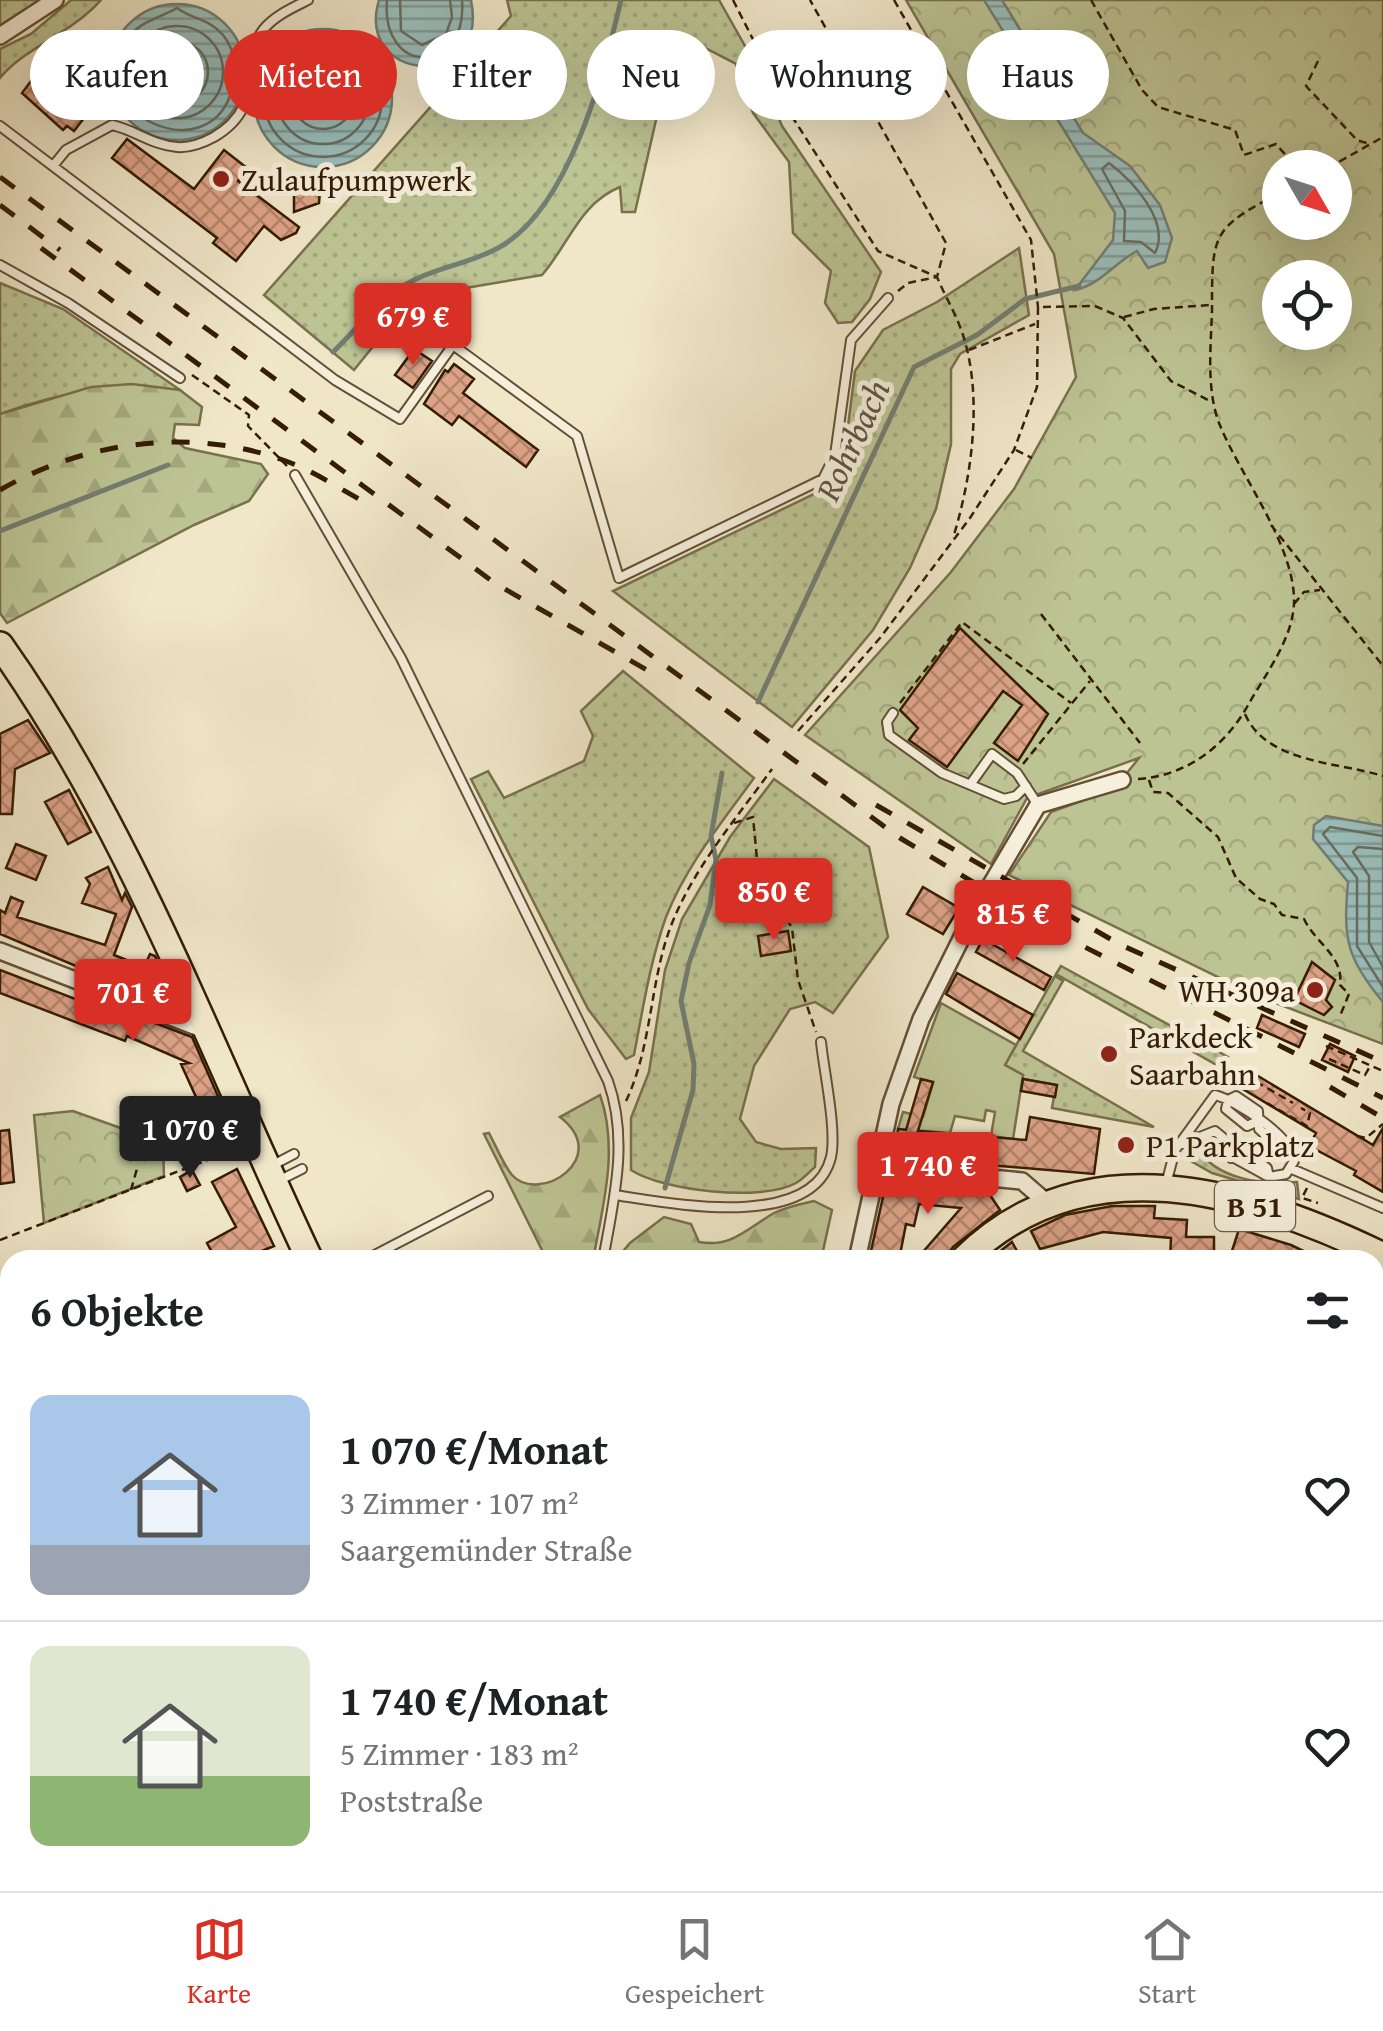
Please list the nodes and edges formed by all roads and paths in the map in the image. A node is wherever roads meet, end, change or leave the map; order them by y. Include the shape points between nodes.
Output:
1 (55, 0) edge
2 (308, 0) edge
3 (733, 0) edge
4 (810, 0) edge
5 (894, 0) edge
6 (1091, 0) edge
7 (0, 36) edge
8 (1318, 61) dead end
9 (0, 126) edge
10 (1383, 137) edge
11 (1370, 144) junction
12 (1281, 150) edge
13 (1352, 154) edge
14 (53, 166) junction
15 (1262, 203) edge
16 (0, 265) edge
17 (937, 278) junction
18 (888, 298) joint
19 (1033, 302) dead end
20 (1212, 304) junction
21 (1038, 309) junction
22 (1123, 318) junction
23 (1035, 324) junction
24 (967, 351) junction
25 (180, 378) joint
26 (1214, 403) junction
27 (1014, 450) junction
28 (1032, 458) dead end
29 (295, 474) joint
30 (1267, 520) junction
31 (952, 543) junction
32 (1322, 590) junction
33 (1294, 605) junction
34 (1040, 614) dead end
35 (2, 652) edge
36 (1383, 666) edge
37 (1091, 680) junction
38 (1071, 703) junction
39 (1244, 712) junction
40 (893, 713) joint
41 (798, 731) dead end
42 (1140, 743) dead end
43 (772, 769) dead end
44 (1017, 773) junction
45 (1383, 776) edge
46 (1148, 778) junction
47 (1122, 780) joint
48 (972, 782) junction
49 (1026, 786) junction
50 (1038, 805) junction
51 (732, 824) junction
52 (0, 951) edge
53 (1340, 1016) dead end
54 (207, 1032) junction
55 (821, 1042) joint
56 (1326, 1046) dead end
57 (1329, 1059) dead end
58 (1370, 1066) junction
59 (1383, 1071) edge
60 (1208, 1082) dead end
61 (1257, 1089) junction
62 (1253, 1095) dead end
63 (1267, 1102) dead end
64 (1294, 1103) dead end
65 (1301, 1108) dead end
66 (620, 1114) junction
67 (1383, 1124) edge
68 (1307, 1126) junction
69 (1357, 1136) dead end
70 (1196, 1137) junction
71 (1300, 1140) dead end
72 (1178, 1146) junction
73 (294, 1154) dead end
74 (221, 1155) dead end
75 (1230, 1158) junction
76 (138, 1165) dead end
77 (878, 1168) junction
78 (302, 1169) dead end
79 (1292, 1169) junction
80 (270, 1176) junction
81 (1166, 1188) junction
82 (131, 1192) junction
83 (488, 1196) dead end
84 (615, 1196) junction
85 (1304, 1199) dead end
86 (1046, 1202) junction
87 (1318, 1203) dead end
88 (1383, 1208) edge
89 (0, 1240) edge
90 (305, 1250) edge
91 (384, 1250) edge
92 (605, 1250) edge
93 (859, 1250) edge
94 (974, 1250) edge
95 (1369, 1250) edge

1 - 7 street
2 - 14 lane via 261,32 245,109 228,128 183,148 112,125 66,150
3 - 17 path via 793,118 878,251
4 - 17 path via 946,244
5 - 21 path via 1031,240
6 - 12 path via 1158,107 1235,130 1244,154 1276,144
8 - 11 path via 1306,86 1356,140
9 - 14 lane
10 - 11 path
11 - 13 path
14 - 18 lane via 335,380 400,419 453,345 577,436 619,578 822,479 834,455 851,340
15 - 20 path via 1220,231
16 - 25 lane
17 - 18 path via 908,283
17 - 24 path
19 - 21 path
20 - 22 path
20 - 26 path
21 - 22 path via 1095,306
21 - 23 path
22 - 26 path via 1171,381
23 - 24 path
23 - 27 path via 1037,387
24 - 31 path via 972,437
25 - 29 path via 195,375 249,415 248,426
26 - 30 path
27 - 28 path
27 - 31 path
29 - 66 lane via 402,658
30 - 32 path
30 - 33 path
31 - 41 path
32 - 33 path via 1304,592
32 - 36 path
33 - 39 path via 1283,642
34 - 37 path
35 - 54 main road via 85,780
37 - 38 path
37 - 42 path
38 - 40 path via 962,622
38 - 44 path
39 - 45 path via 1269,744
39 - 46 path via 1208,754
40 - 48 lane via 889,734 942,773
43 - 51 path
44 - 48 lane via 992,754
44 - 49 lane
46 - 47 path
46 - 53 path via 1153,792 1168,793 1218,837 1236,878 1282,915 1304,919 1330,951 1349,994
47 - 50 street
48 - 49 lane via 1009,800
49 - 50 lane
50 - 77 street via 927,1007 891,1104
51 - 55 path via 752,818 758,870 792,928 798,980
51 - 66 path via 675,916 658,968 640,1071
52 - 54 street
54 - 80 main road
55 - 84 lane via 832,1154 813,1187 798,1196 719,1208
56 - 58 path
57 - 58 path via 1365,1076
58 - 59 path
60 - 61 path via 1216,1071
61 - 62 path
61 - 64 path via 1260,1084
63 - 68 path
65 - 68 path via 1310,1114
66 - 84 lane
67 - 69 path via 1366,1138
68 - 71 path
70 - 72 lane
70 - 75 lane
70 - 75 lane via 1215,1131 1234,1146
72 - 79 lane via 1215,1095 1258,1122 1277,1145 1292,1147
72 - 81 lane
73 - 80 lane
74 - 82 path
75 - 79 lane via 1269,1177
76 - 82 path
77 - 86 street via 1022,1181
77 - 93 street
78 - 80 lane
79 - 88 lane
80 - 90 main road
81 - 86 main road, B 51 via 1107,1188
81 - 95 main road, B 51 via 1280,1212
82 - 89 path
83 - 91 lane
84 - 92 lane
85 - 87 path
86 - 94 main road, B 51

